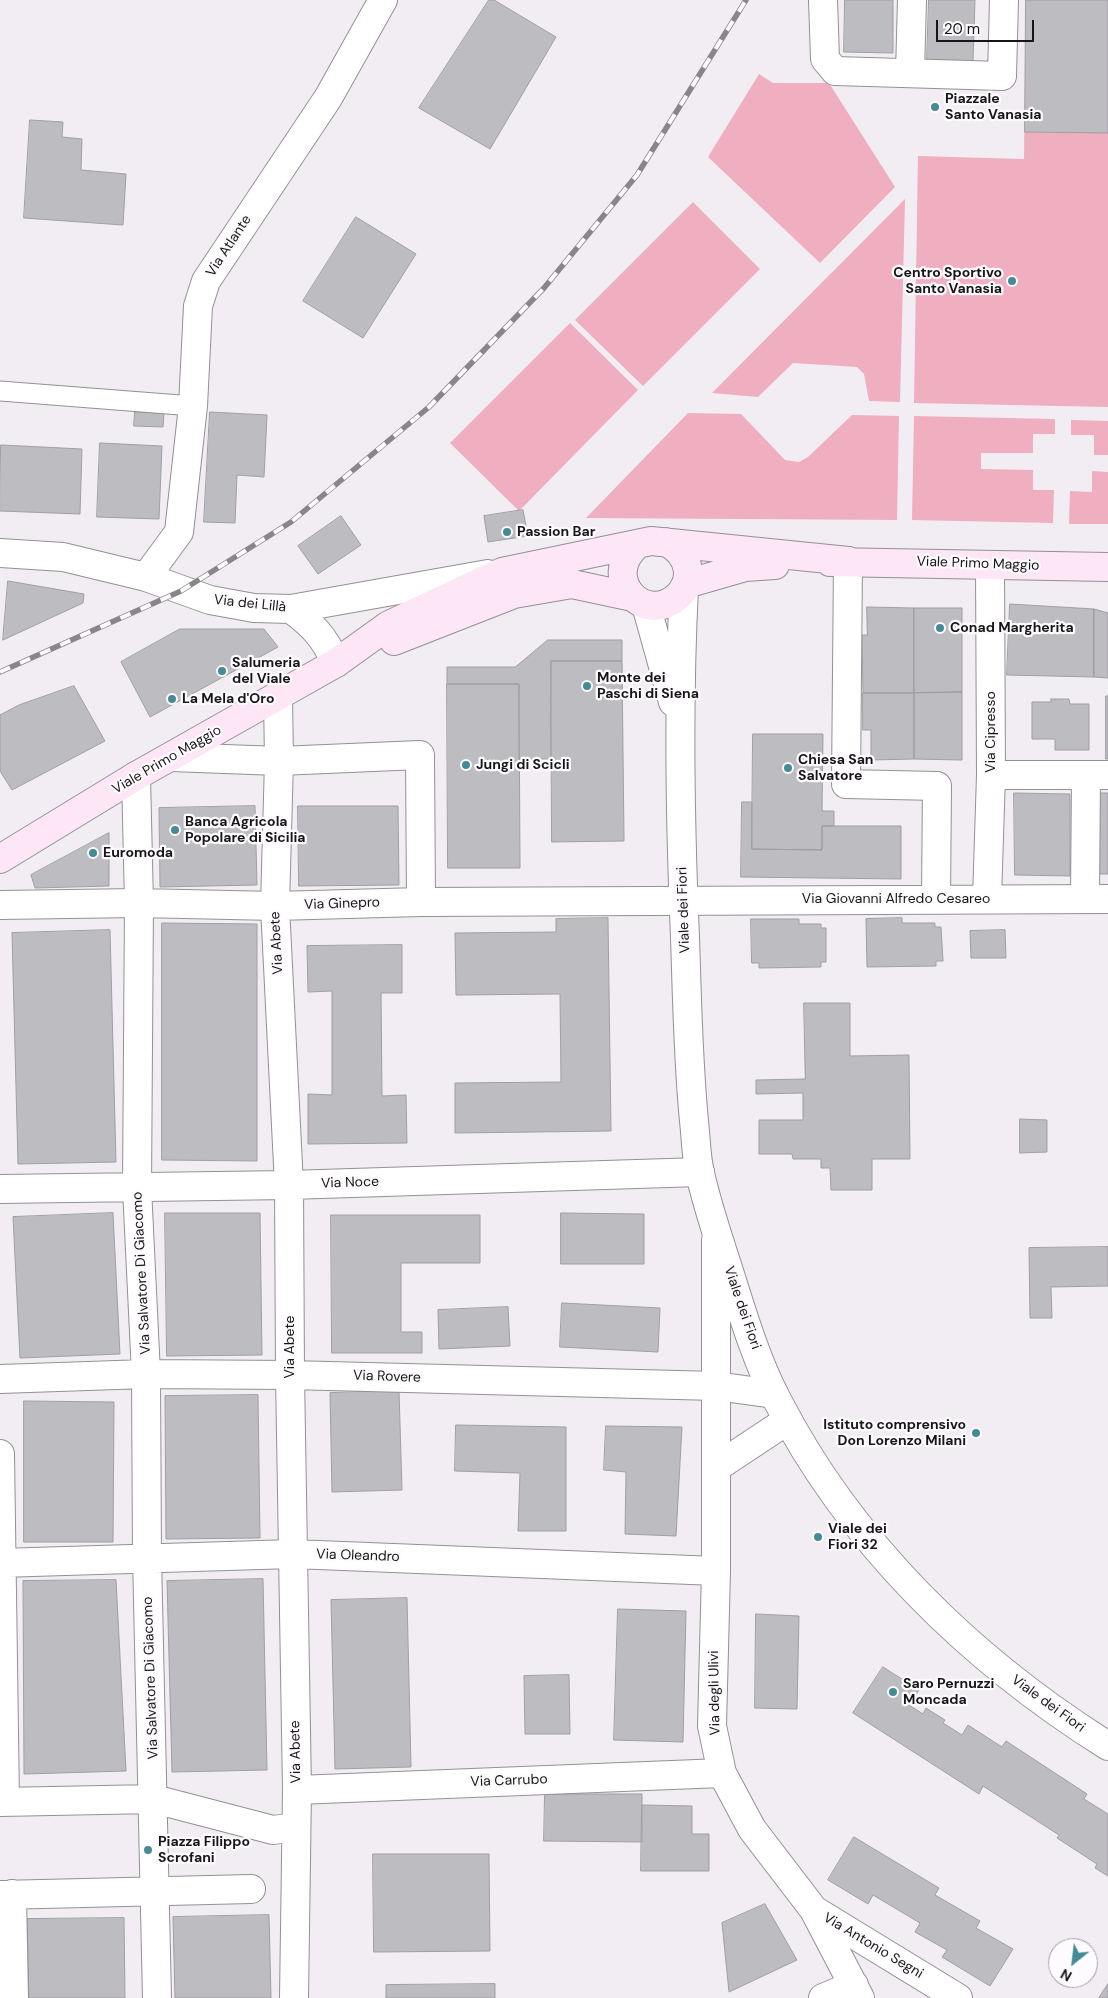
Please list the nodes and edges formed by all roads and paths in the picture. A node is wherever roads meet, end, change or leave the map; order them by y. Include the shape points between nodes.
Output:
1 (383, 0) edge
2 (823, 0) edge
3 (912, 0) edge
4 (1004, 0) edge
5 (910, 65) junction
6 (0, 391) edge
7 (193, 406) junction
8 (666, 542) junction
9 (637, 546) junction
10 (0, 553) edge
11 (848, 561) junction
12 (990, 565) junction
13 (1108, 567) edge
14 (502, 572) junction
15 (146, 577) junction
16 (685, 586) junction
17 (640, 601) junction
18 (291, 609) junction
19 (336, 663) junction
20 (278, 697) junction
21 (681, 732) junction
22 (171, 758) junction
23 (279, 760) junction
24 (991, 775) junction
25 (1097, 775) edge
26 (136, 776) junction
27 (0, 859) edge
28 (936, 898) junction
29 (987, 899) junction
30 (1097, 899) edge
31 (683, 900) junction
32 (421, 902) junction
33 (139, 904) junction
34 (0, 905) edge
35 (275, 906) junction
36 (700, 1172) junction
37 (289, 1185) junction
38 (137, 1188) junction
39 (0, 1189) edge
40 (716, 1230) junction
41 (146, 1374) junction
42 (290, 1375) junction
43 (0, 1379) edge
44 (716, 1386) junction
45 (774, 1394) junction
46 (788, 1420) junction
47 (0, 1454) edge
48 (717, 1467) junction
49 (293, 1554) junction
50 (147, 1557) junction
51 (0, 1563) edge
52 (716, 1571) junction
53 (1108, 1746) edge
54 (722, 1773) junction
55 (297, 1790) junction
56 (154, 1800) junction
57 (3, 1802) edge
58 (296, 1827) junction
59 (251, 1890) dead end
60 (8, 1903) edge
61 (156, 1904) junction
62 (814, 1910) junction
63 (857, 1992) edge
64 (14, 1998) edge
65 (157, 1998) edge
66 (294, 1998) edge
67 (823, 1998) edge
68 (958, 1998) edge

1 - 7 street, Via Atlante via 328,98 206,281 198,306
2 - 5 street via 825,59 835,71
3 - 5 street
4 - 5 street via 1002,76
6 - 7 lane
7 - 15 street, Via Atlante via 179,532
8 - 9 main road via 651,541
8 - 11 main road
8 - 16 main road via 685,559 688,572
9 - 14 main road
9 - 17 main road via 627,556 622,570 624,585
10 - 15 street, Via dei Lillà via 63,558
11 - 12 main road, Viale Primo Maggio
11 - 16 main road via 745,567
11 - 28 street via 846,784 937,786
12 - 13 main road, Viale Primo Maggio
12 - 24 street, Via Cipresso
14 - 18 street, Via dei Lillà
14 - 19 main road via 389,625
15 - 18 street, Via dei Lillà via 210,600 254,608
16 - 17 main road via 680,595 661,606
16 - 21 street
17 - 19 main road via 572,584 514,594
17 - 21 street
18 - 19 street via 314,626
19 - 20 main road, Viale Primo Maggio
20 - 22 main road, Viale Primo Maggio
20 - 23 street, Via Abete
21 - 31 street, Viale dei Fiori
22 - 23 street
22 - 26 main road, Viale Primo Maggio
23 - 32 street via 420,755
23 - 35 street, Via Abete
24 - 25 street
24 - 29 street, Via Cipresso
25 - 30 street
26 - 27 main road, Viale Primo Maggio
26 - 33 street, Via Salvatore Di Giacomo
28 - 29 street, Via Giovanni Alfredo Cesareo
28 - 31 street, Via Giovanni Alfredo Cesareo
29 - 30 street, Via Giovanni Alfredo Cesareo
31 - 32 street, Via Ginepro
31 - 36 street, Viale dei Fiori via 691,1087
32 - 35 street, Via Ginepro
33 - 34 street, Via Ginepro
33 - 35 street, Via Ginepro
33 - 38 street, Via Salvatore Di Giacomo
35 - 37 street, Via Abete
36 - 37 street, Via Noce
36 - 40 street, Viale dei Fiori
37 - 38 street, Via Noce
37 - 42 street, Via Abete
38 - 39 street, Via Noce
38 - 41 street, Via Salvatore Di Giacomo
40 - 44 street, Via degli Ulivi
40 - 45 street, Viale dei Fiori via 748,1331
41 - 42 street, Via Rovere
41 - 43 street, Via Rovere
41 - 50 street, Via Salvatore Di Giacomo
42 - 44 street, Via Rovere
42 - 49 street, Via Abete
44 - 45 street, Via Rovere
44 - 48 street, Via degli Ulivi
45 - 46 street, Viale dei Fiori
46 - 48 street
46 - 53 street, Viale dei Fiori via 857,1526 930,1606 987,1660 1063,1718
47 - 51 street
48 - 52 street, Via degli Ulivi
49 - 50 street, Via Oleandro
49 - 52 street, Via Oleandro
49 - 55 street, Via Abete
50 - 51 street, Via Oleandro
50 - 56 street, Via Salvatore Di Giacomo
51 - 57 street
52 - 54 street, Via degli Ulivi via 712,1726
54 - 55 street, Via Carrubo
54 - 62 street, Via degli Ulivi via 752,1829
55 - 58 street, Via Abete
56 - 57 street
56 - 58 street via 273,1830
56 - 61 street, Via Salvatore Di Giacomo
58 - 66 street, Via Abete
59 - 61 street
60 - 61 street
60 - 64 street
61 - 65 street
62 - 63 street, Via degli Ulivi
62 - 68 street, Via Antonio Segni
63 - 67 street

